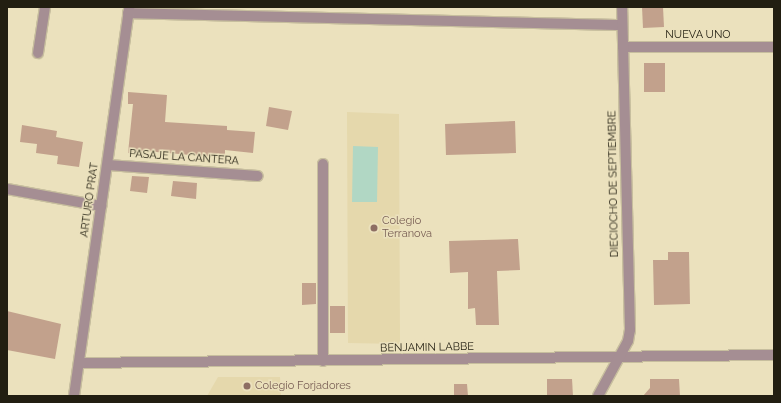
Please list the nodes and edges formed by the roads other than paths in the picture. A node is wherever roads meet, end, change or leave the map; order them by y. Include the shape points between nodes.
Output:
1 (45, 7) edge
2 (622, 7) edge
3 (129, 10) edge
4 (622, 25) junction
5 (623, 47) junction
6 (774, 47) edge
7 (38, 53) dead end
8 (323, 164) dead end
9 (108, 165) junction
10 (258, 176) dead end
11 (7, 189) edge
12 (101, 206) junction
13 (774, 355) edge
14 (620, 358) junction
15 (323, 360) junction
16 (80, 363) junction
17 (74, 396) edge
18 (598, 396) edge

1 - 7 street
2 - 4 street, DIECIOCHO DE SEPTIEMBRE
3 - 4 street
3 - 9 street, ARTURO PRAT
4 - 5 street, DIECIOCHO DE SEPTIEMBRE
5 - 6 street, NUEVA UNO
5 - 14 street, DIECIOCHO DE SEPTIEMBRE via 630,330
8 - 15 street
9 - 10 street, PASAJE LA CANTERA
9 - 12 street, ARTURO PRAT
11 - 12 street
12 - 16 street, ARTURO PRAT
13 - 14 street, BENJAMIN LABBE
14 - 15 street, BENJAMIN LABBE
14 - 18 street, DIECIOCHO DE SEPTIEMBRE
15 - 16 street, BENJAMIN LABBE
16 - 17 street, ARTURO PRAT

